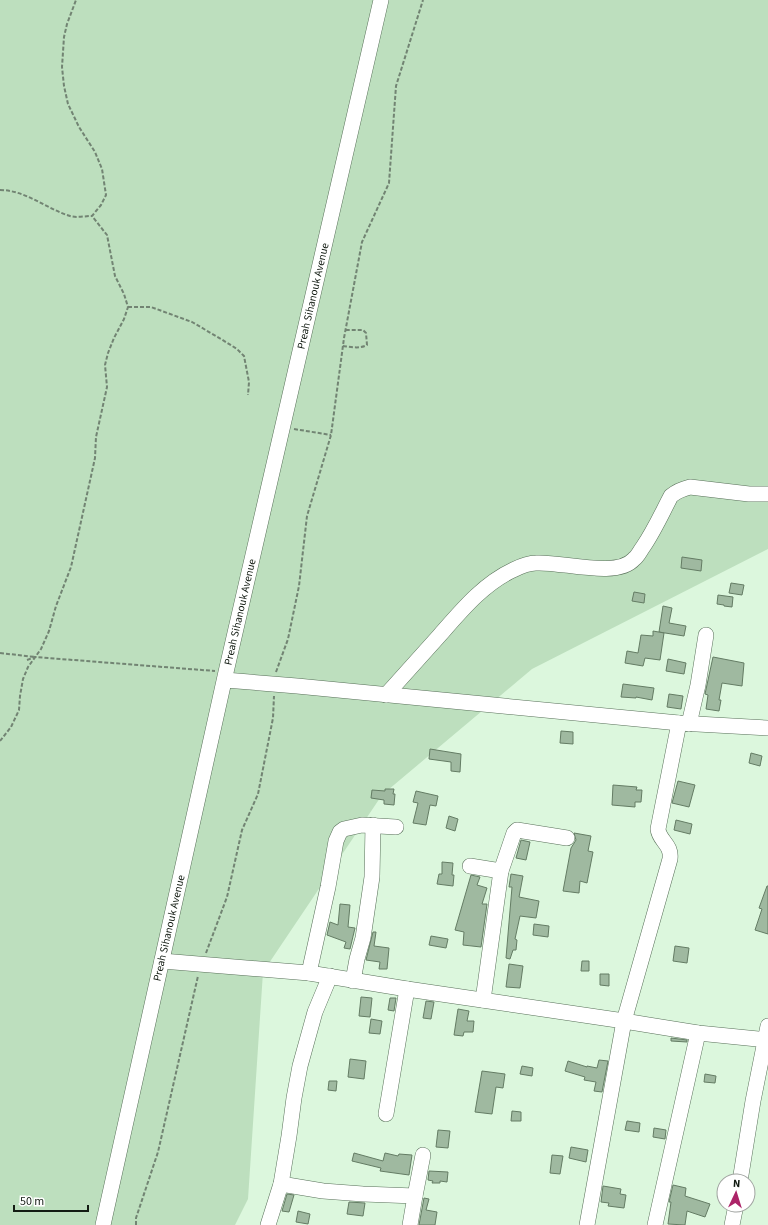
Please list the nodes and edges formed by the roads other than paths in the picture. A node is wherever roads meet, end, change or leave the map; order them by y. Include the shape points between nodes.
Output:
1 (381, 0) edge
2 (768, 494) edge
3 (706, 635) dead end
4 (226, 676) junction
5 (386, 695) junction
6 (684, 724) junction
7 (768, 728) edge
8 (373, 825) junction
9 (396, 827) dead end
10 (567, 838) dead end
11 (470, 866) dead end
12 (501, 871) junction
13 (162, 961) junction
14 (309, 973) junction
15 (330, 976) junction
16 (353, 981) junction
17 (407, 989) junction
18 (482, 1000) junction
19 (624, 1021) junction
20 (698, 1033) junction
21 (767, 1035) edge
22 (386, 1114) dead end
23 (423, 1155) dead end
24 (741, 1173) edge
25 (280, 1184) junction
26 (415, 1196) junction
27 (734, 1213) edge
28 (103, 1225) edge
29 (268, 1225) edge
30 (410, 1225) edge
31 (587, 1225) edge
32 (655, 1225) edge
33 (732, 1225) edge

1 - 4 street, Preah Sihanouk Avenue
2 - 5 street via 690,487 683,489 671,496 651,535 634,560 628,564 598,569 538,563 512,570 485,587 467,604
3 - 6 street via 698,685
4 - 5 street via 273,684
4 - 13 street, Preah Sihanouk Avenue
5 - 6 street
6 - 7 street
6 - 19 street via 673,757 658,829 669,848 670,859
8 - 9 street
8 - 14 street via 344,829 338,835
8 - 16 street via 372,877 363,938
10 - 12 street via 517,830
11 - 12 street
12 - 18 street
13 - 14 street
13 - 28 street, Preah Sihanouk Avenue
14 - 15 street
15 - 16 street
15 - 25 street via 315,1012 300,1066
16 - 17 street
17 - 18 street
17 - 22 street
18 - 19 street
19 - 20 street
19 - 31 street
20 - 21 street
20 - 32 street
21 - 24 street
23 - 26 street
25 - 26 street via 323,1191
25 - 29 street
26 - 30 street
27 - 33 street

